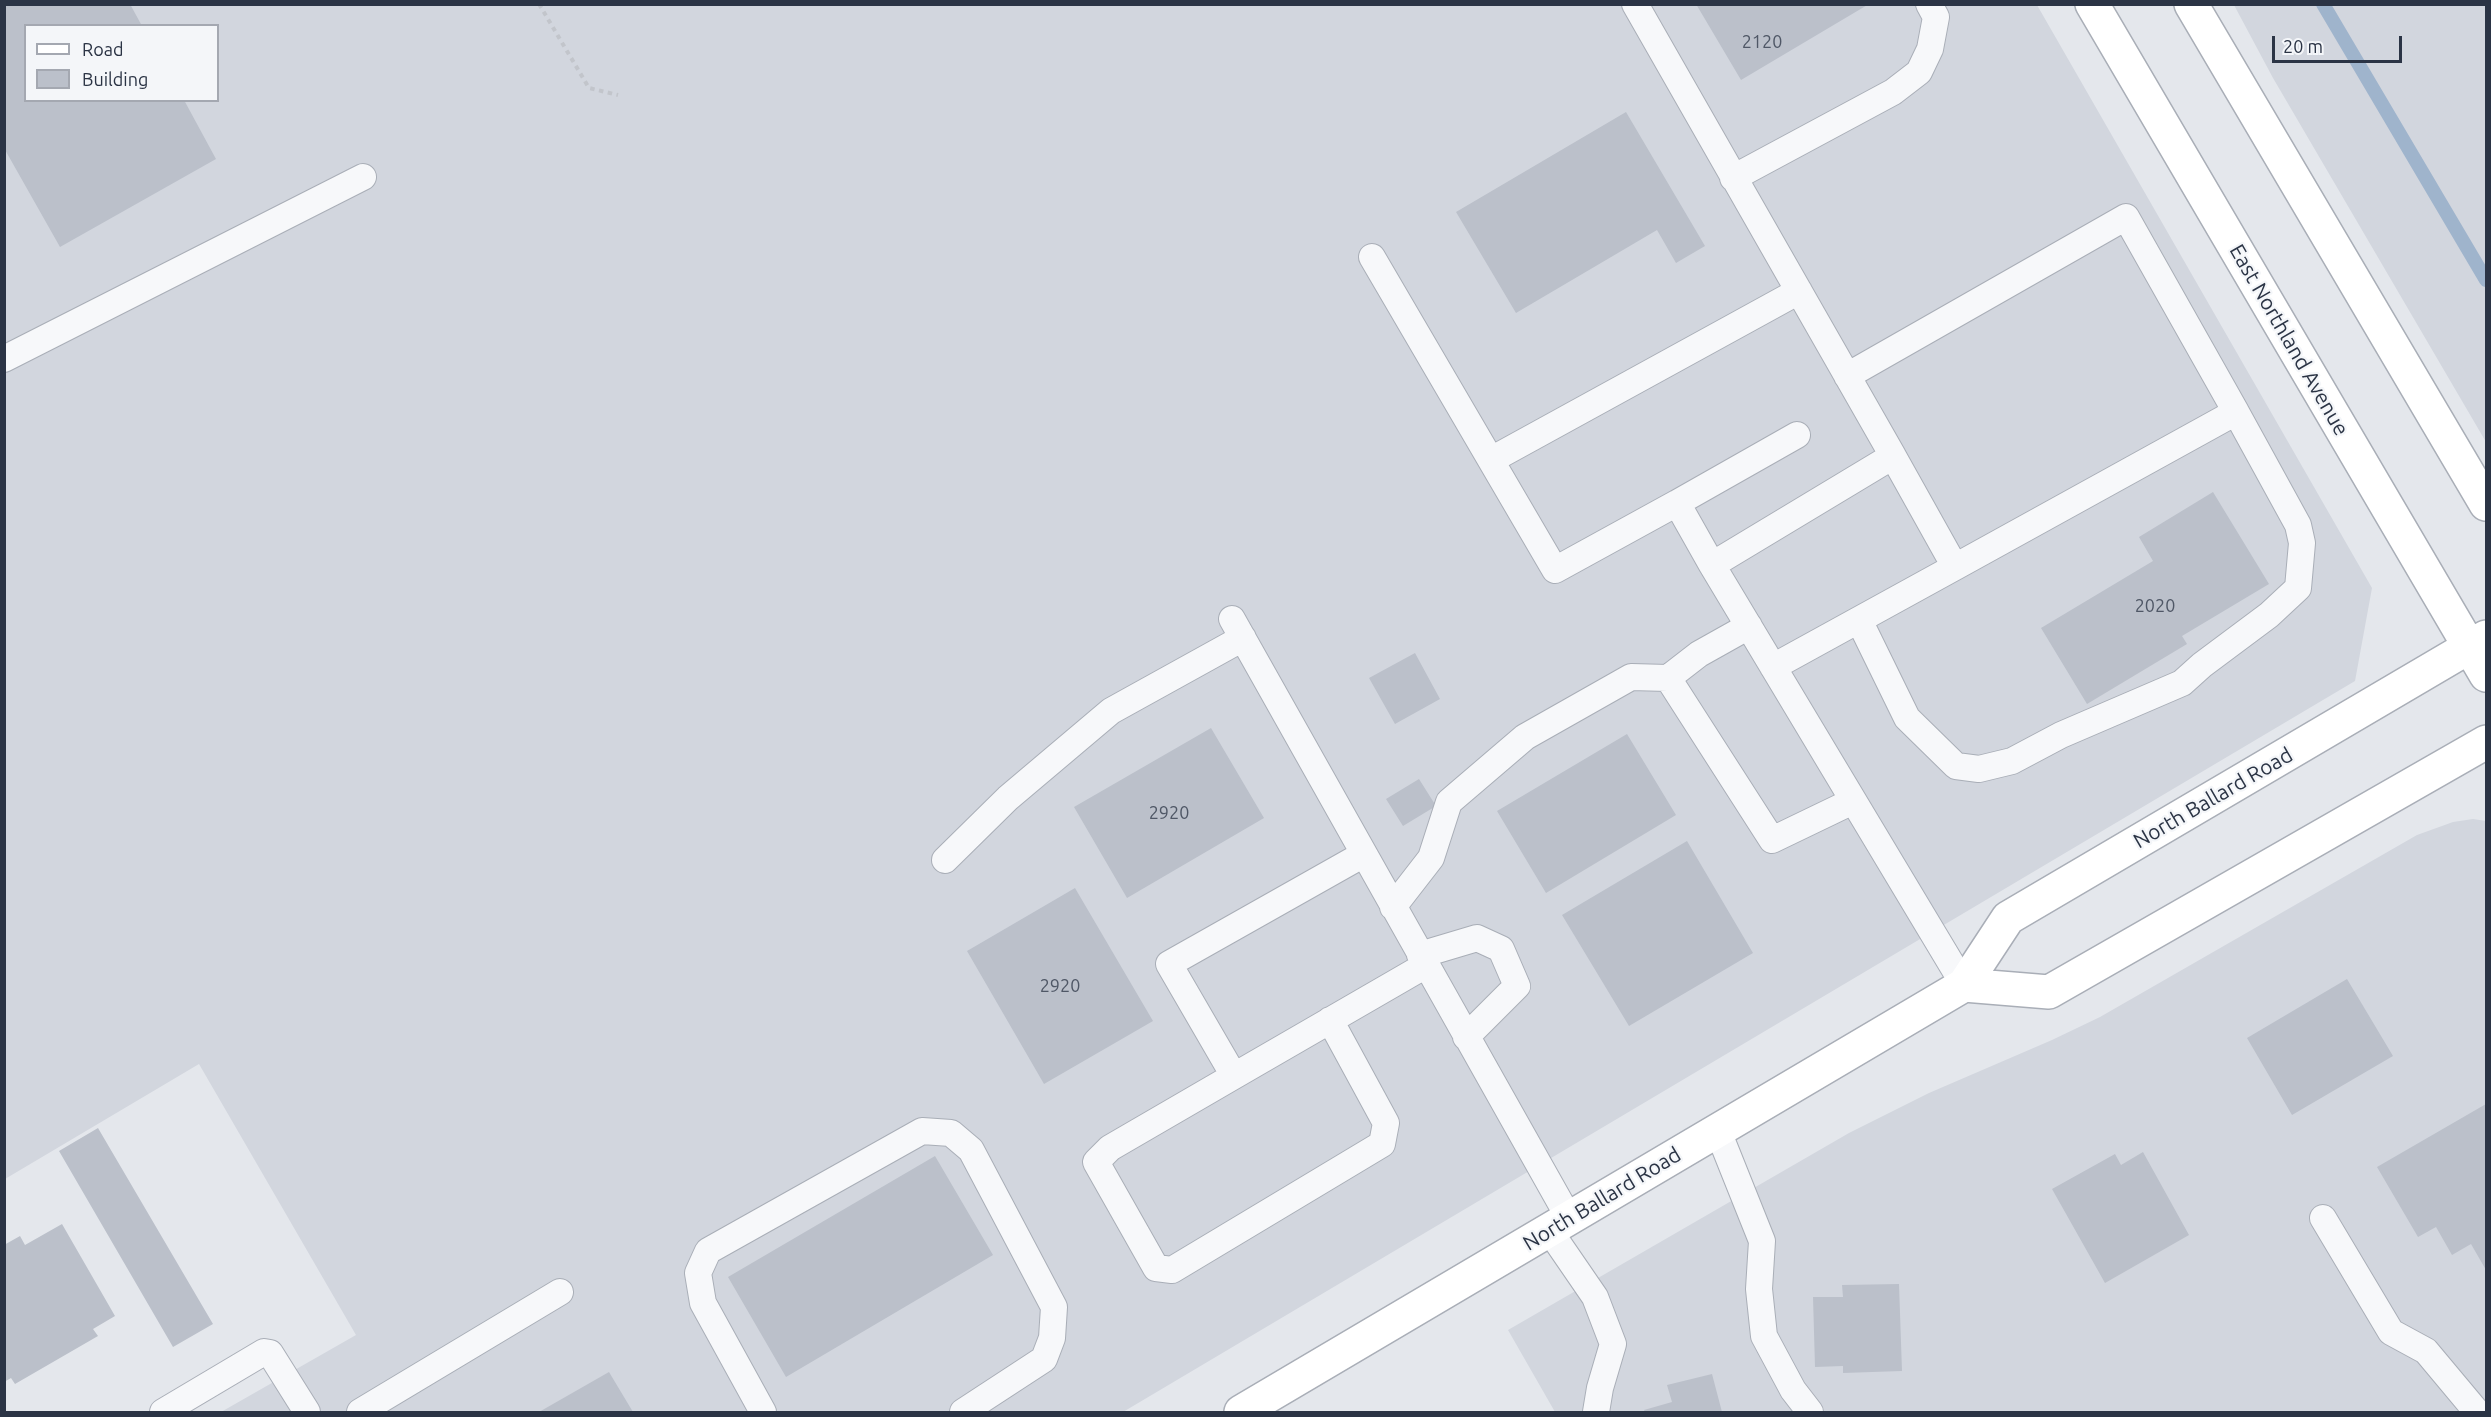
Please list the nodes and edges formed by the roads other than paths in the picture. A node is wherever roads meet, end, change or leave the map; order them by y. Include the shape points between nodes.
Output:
1 (1635, 4) edge
2 (1929, 4) edge
3 (2092, 4) edge
4 (2191, 4) edge
5 (363, 177) dead end
6 (1732, 178) junction
7 (1372, 257) dead end
8 (1799, 291) junction
9 (4, 359) edge
10 (1847, 376) junction
11 (2236, 412) junction
12 (1797, 435) dead end
13 (1893, 456) junction
14 (1491, 460) junction
15 (1677, 503) junction
16 (2487, 504) edge
17 (1712, 565) junction
18 (1955, 567) junction
19 (1859, 620) junction
20 (1749, 626) junction
21 (2478, 642) edge
22 (1773, 667) junction
23 (2487, 675) edge
24 (1668, 678) junction
25 (2487, 742) edge
26 (1853, 801) junction
27 (1364, 854) junction
28 (945, 860) dead end
29 (1393, 907) junction
30 (1423, 960) junction
31 (1964, 985) junction
32 (1330, 1020) junction
33 (1466, 1037) junction
34 (1234, 1076) junction
35 (1718, 1131) junction
36 (2323, 1218) dead end
37 (1559, 1224) junction
38 (561, 1292) dead end
39 (163, 1413) edge
40 (307, 1413) edge
41 (360, 1413) edge
42 (764, 1413) edge
43 (963, 1413) edge
44 (1241, 1413) edge
45 (1596, 1413) edge
46 (1810, 1413) edge
47 (2477, 1413) edge

1 - 6 lane
2 - 6 lane via 1936,17 1930,49 1919,72 1893,92
3 - 21 main road, East Northland Avenue
4 - 16 main road
5 - 9 lane
6 - 8 lane
7 - 14 lane
8 - 10 lane
8 - 14 lane
10 - 11 lane via 2126,217
10 - 13 lane
11 - 18 lane
11 - 19 lane via 2298,525 2302,543 2298,588 2182,683 2061,735 2012,761 1979,769 1956,766 1907,718
12 - 15 lane
13 - 17 lane
13 - 18 lane
14 - 15 lane via 1555,570
15 - 17 lane
17 - 20 lane
18 - 19 lane
19 - 22 lane
20 - 22 lane
20 - 24 lane via 1699,654
21 - 23 main road, East Northland Avenue
21 - 31 main road, North Ballard Road via 2008,918
22 - 26 lane
24 - 26 lane via 1772,840
24 - 29 lane via 1630,677 1525,737 1449,802 1431,858
25 - 31 main road via 2049,992
26 - 31 lane
27 - 28 lane via 1237,629 1111,711 1008,798
27 - 29 lane
27 - 34 lane via 1169,964
29 - 30 lane
30 - 32 lane
30 - 33 lane
30 - 33 lane via 1477,938 1501,949 1517,986
31 - 35 main road, North Ballard Road
32 - 34 lane
32 - 34 lane via 1386,1123 1382,1144 1172,1270 1156,1268 1096,1162 1110,1148
33 - 37 lane
35 - 37 main road, North Ballard Road
35 - 46 lane via 1762,1241 1759,1289 1764,1336
36 - 47 lane via 2391,1332 2426,1351
37 - 44 main road, North Ballard Road
37 - 45 lane via 1613,1344
38 - 41 lane
39 - 40 lane via 264,1352 270,1353
42 - 43 lane via 703,1303 698,1273 708,1251 922,1131 951,1133 971,1150 1054,1307 1052,1338 1044,1359

